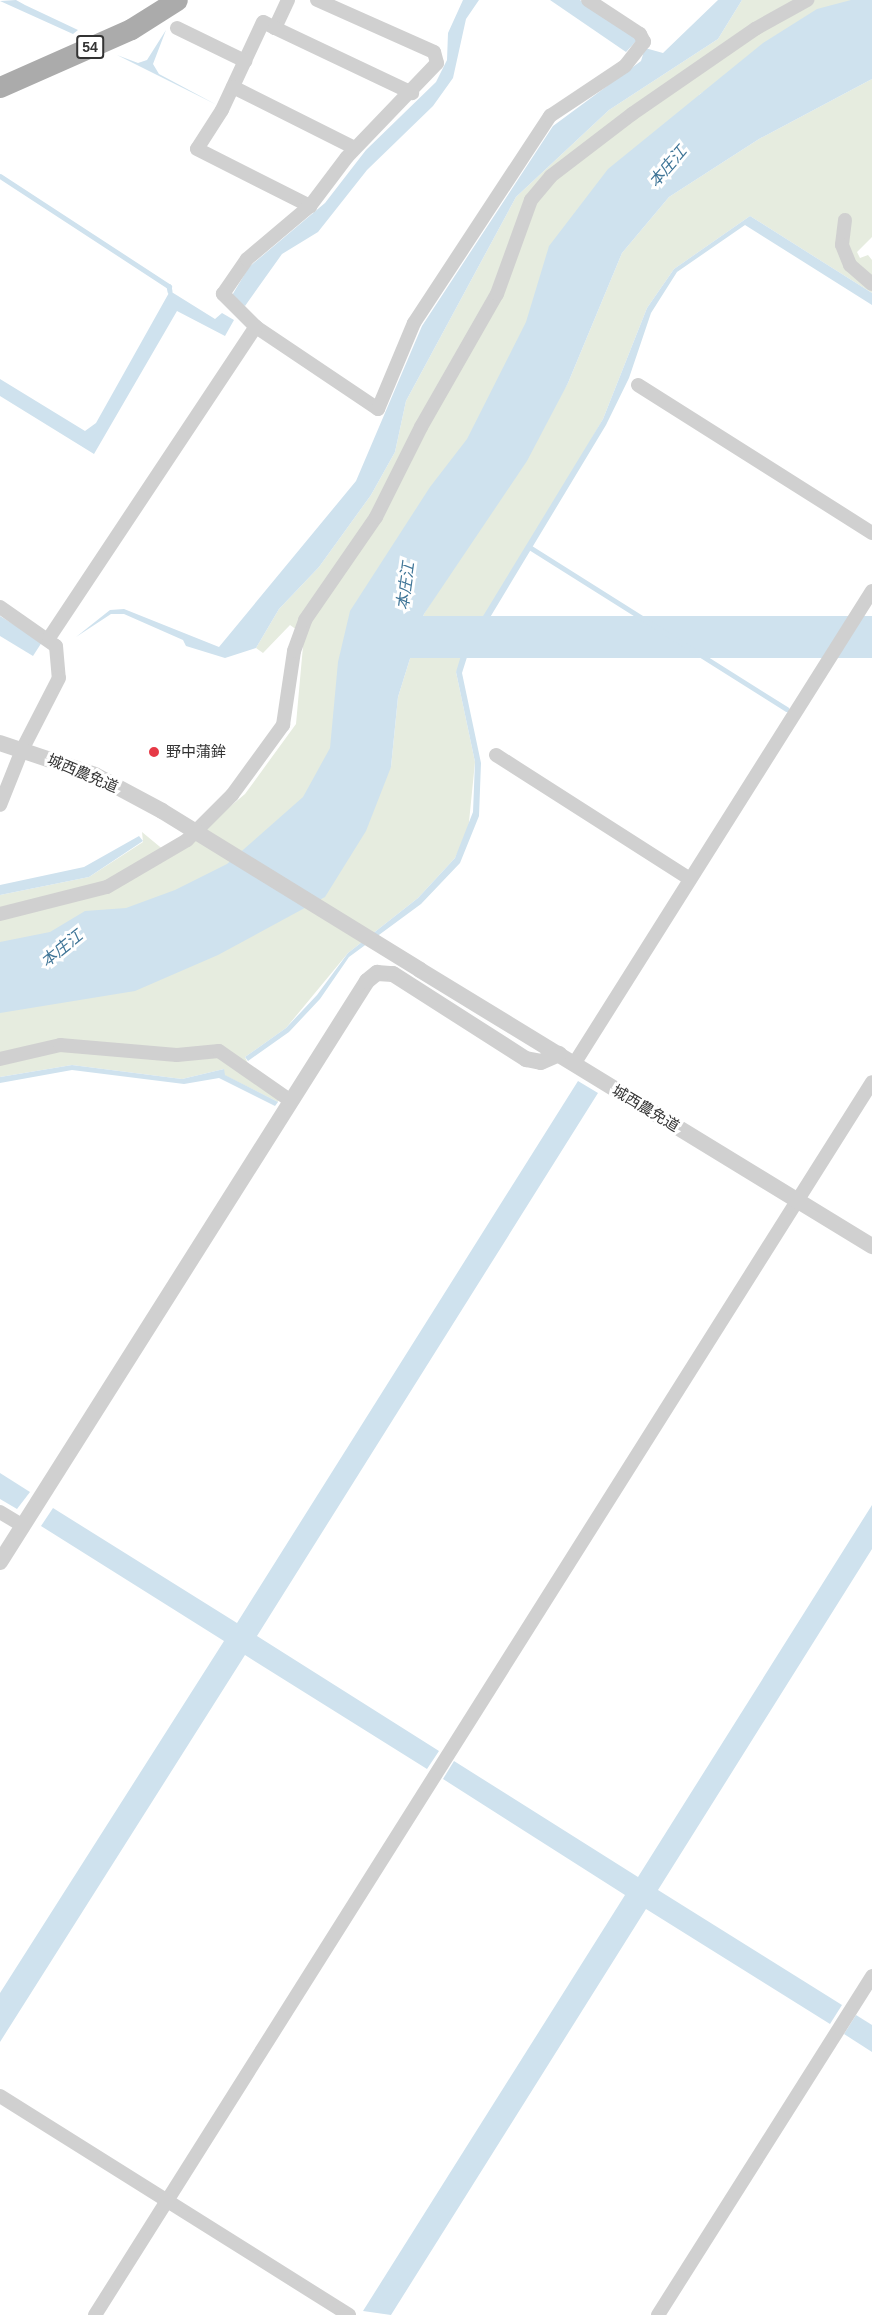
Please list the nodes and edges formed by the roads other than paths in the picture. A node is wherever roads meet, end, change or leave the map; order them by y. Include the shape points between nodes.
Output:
1 (177, 0) edge
2 (288, 0) edge
3 (317, 0) edge
4 (588, 0) edge
5 (807, 0) edge
6 (177, 28) dead end
7 (275, 28) junction
8 (245, 61) junction
9 (0, 87) edge
10 (233, 87) junction
11 (412, 93) junction
12 (355, 148) junction
13 (310, 207) junction
14 (845, 220) dead end
15 (872, 284) edge
16 (256, 327) junction
17 (638, 385) dead end
18 (872, 533) edge
19 (872, 591) edge
20 (0, 607) edge
21 (49, 638) junction
22 (0, 743) edge
23 (22, 750) junction
24 (496, 755) dead end
25 (0, 805) edge
26 (690, 879) junction
27 (0, 914) edge
28 (559, 1054) junction
29 (0, 1059) edge
30 (574, 1064) junction
31 (872, 1082) edge
32 (291, 1101) junction
33 (797, 1201) junction
34 (872, 1246) edge
35 (0, 1512) edge
36 (23, 1526) junction
37 (0, 1562) edge
38 (872, 1976) edge
39 (0, 2096) edge
40 (166, 2201) junction
41 (94, 2315) edge
42 (349, 2315) edge
43 (658, 2315) edge

1 - 9 main road, 54 via 131,29
2 - 7 street
3 - 11 street via 434,52 437,63
4 - 16 street via 640,34 644,42 625,66 550,116 414,322 378,409
5 - 27 street via 755,29 632,114 551,176 531,200 497,294 421,427 376,517 305,620 294,651 283,725 232,795 187,840 107,887
6 - 8 street
7 - 8 street via 263,22
7 - 11 street
8 - 10 street
10 - 12 street
10 - 13 street via 196,149
11 - 12 street
12 - 13 street
13 - 16 street via 247,259 223,294
14 - 15 street via 842,245 850,265
16 - 21 street
17 - 18 street
19 - 26 street
20 - 21 street
21 - 23 street via 56,646 59,678
22 - 23 street, 城西農免道
23 - 25 street
23 - 28 street, 城西農免道, bridge via 95,775 162,811
24 - 26 street
26 - 30 street
28 - 30 street, 城西農免道
28 - 32 street via 541,1062 526,1059 393,974 377,973 367,981
29 - 32 street via 60,1045 177,1055 219,1051
30 - 33 street, 城西農免道
31 - 33 street
32 - 36 street
33 - 34 street, 城西農免道
33 - 40 street
35 - 36 street
36 - 37 street
38 - 43 street
39 - 40 street
40 - 41 street
40 - 42 street

